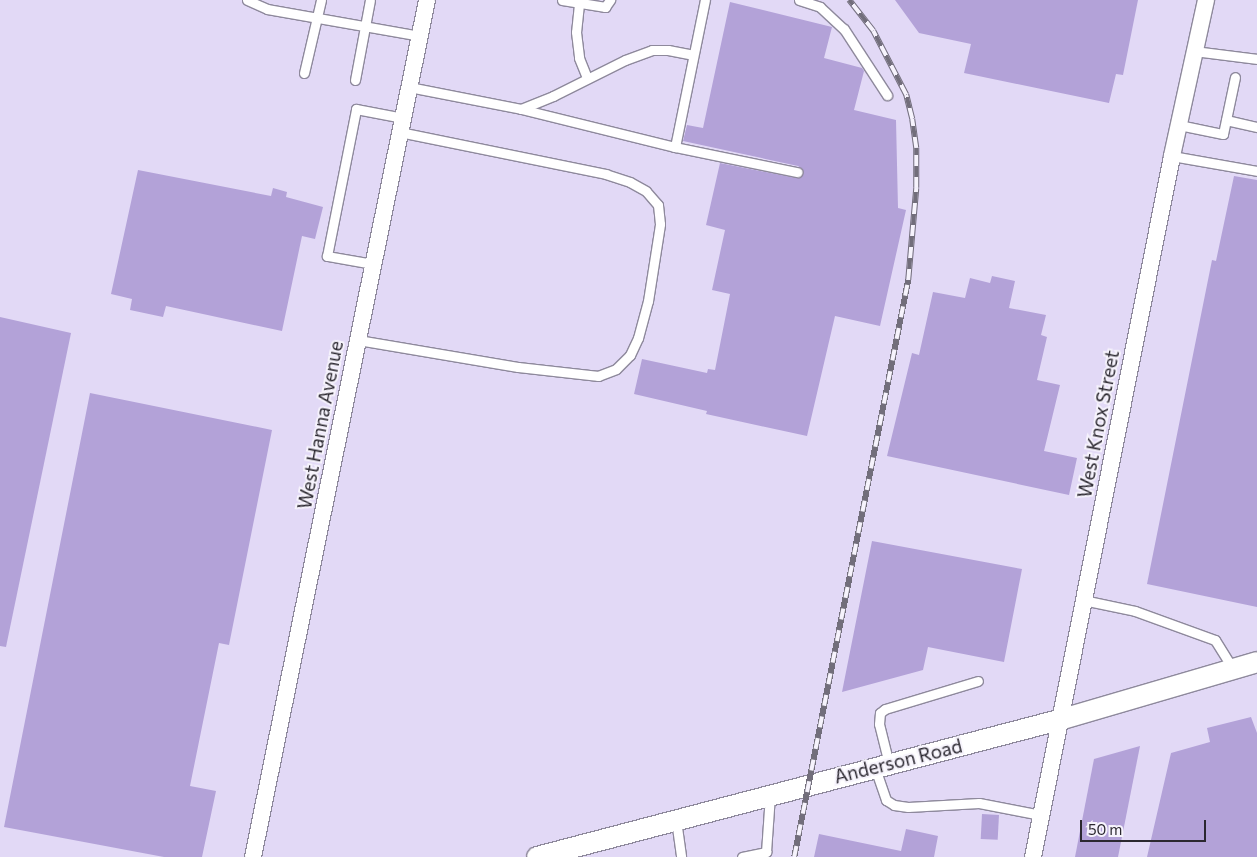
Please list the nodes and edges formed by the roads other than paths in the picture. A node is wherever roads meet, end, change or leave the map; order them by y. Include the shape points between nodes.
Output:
1 (247, 0) edge
2 (321, 0) edge
3 (370, 0) edge
4 (427, 0) edge
5 (562, 0) edge
6 (610, 0) edge
7 (705, 0) edge
8 (798, 0) edge
9 (1206, 0) edge
10 (579, 4) junction
11 (316, 18) junction
12 (364, 26) junction
13 (420, 36) junction
14 (1194, 51) junction
15 (693, 55) junction
16 (1257, 59) edge
17 (304, 73) dead end
18 (1234, 77) dead end
19 (587, 78) junction
20 (355, 80) dead end
21 (410, 87) junction
22 (887, 95) dead end
23 (521, 109) junction
24 (1226, 120) junction
25 (402, 125) junction
26 (1178, 125) junction
27 (1257, 127) edge
28 (675, 147) junction
29 (1172, 156) junction
30 (1257, 171) edge
31 (797, 172) dead end
32 (373, 264) junction
33 (358, 340) junction
34 (1083, 600) junction
35 (1257, 662) edge
36 (1234, 669) junction
37 (978, 681) dead end
38 (1059, 720) junction
39 (882, 765) junction
40 (770, 795) junction
41 (1041, 815) junction
42 (676, 820) junction
43 (765, 854) edge
44 (253, 857) edge
45 (538, 857) edge
46 (681, 857) edge
47 (742, 857) edge
48 (1033, 857) edge

1 - 11 lane via 267,9
2 - 11 lane
3 - 12 lane
4 - 13 street, West Hanna Avenue
5 - 10 lane
6 - 10 lane via 604,7
7 - 15 lane
8 - 22 lane via 820,7 844,29
9 - 14 street, West Knox Street
10 - 19 lane via 576,32 579,58
11 - 12 lane
11 - 17 lane
12 - 13 lane
12 - 20 lane
13 - 21 street, West Hanna Avenue
14 - 16 lane
14 - 26 street, West Knox Street
15 - 19 lane via 652,50
15 - 28 lane
18 - 24 lane
19 - 23 lane
21 - 23 lane
21 - 25 street, West Hanna Avenue
23 - 28 lane
24 - 26 lane via 1223,134
24 - 27 lane
25 - 32 street, West Hanna Avenue
25 - 32 lane via 356,109 327,256
25 - 33 lane via 606,174 646,191 658,205 660,224 648,300 630,355 616,369 598,376 518,367
26 - 29 street, West Knox Street
28 - 31 lane
29 - 30 lane
29 - 34 street, West Knox Street
32 - 33 street, West Hanna Avenue
33 - 44 street, West Hanna Avenue
34 - 36 lane via 1135,611 1216,640
34 - 38 street, West Knox Street
35 - 36 street, Anderson Road
36 - 38 street, Anderson Road
37 - 39 lane via 880,713
38 - 39 street, Anderson Road
38 - 41 street, West Knox Street
39 - 40 street, Anderson Road
39 - 41 lane via 886,800 894,805 908,808 979,802
40 - 42 street, Anderson Road
40 - 43 lane
41 - 48 street, West Knox Street
42 - 45 street, Anderson Road
42 - 46 lane
43 - 47 lane

